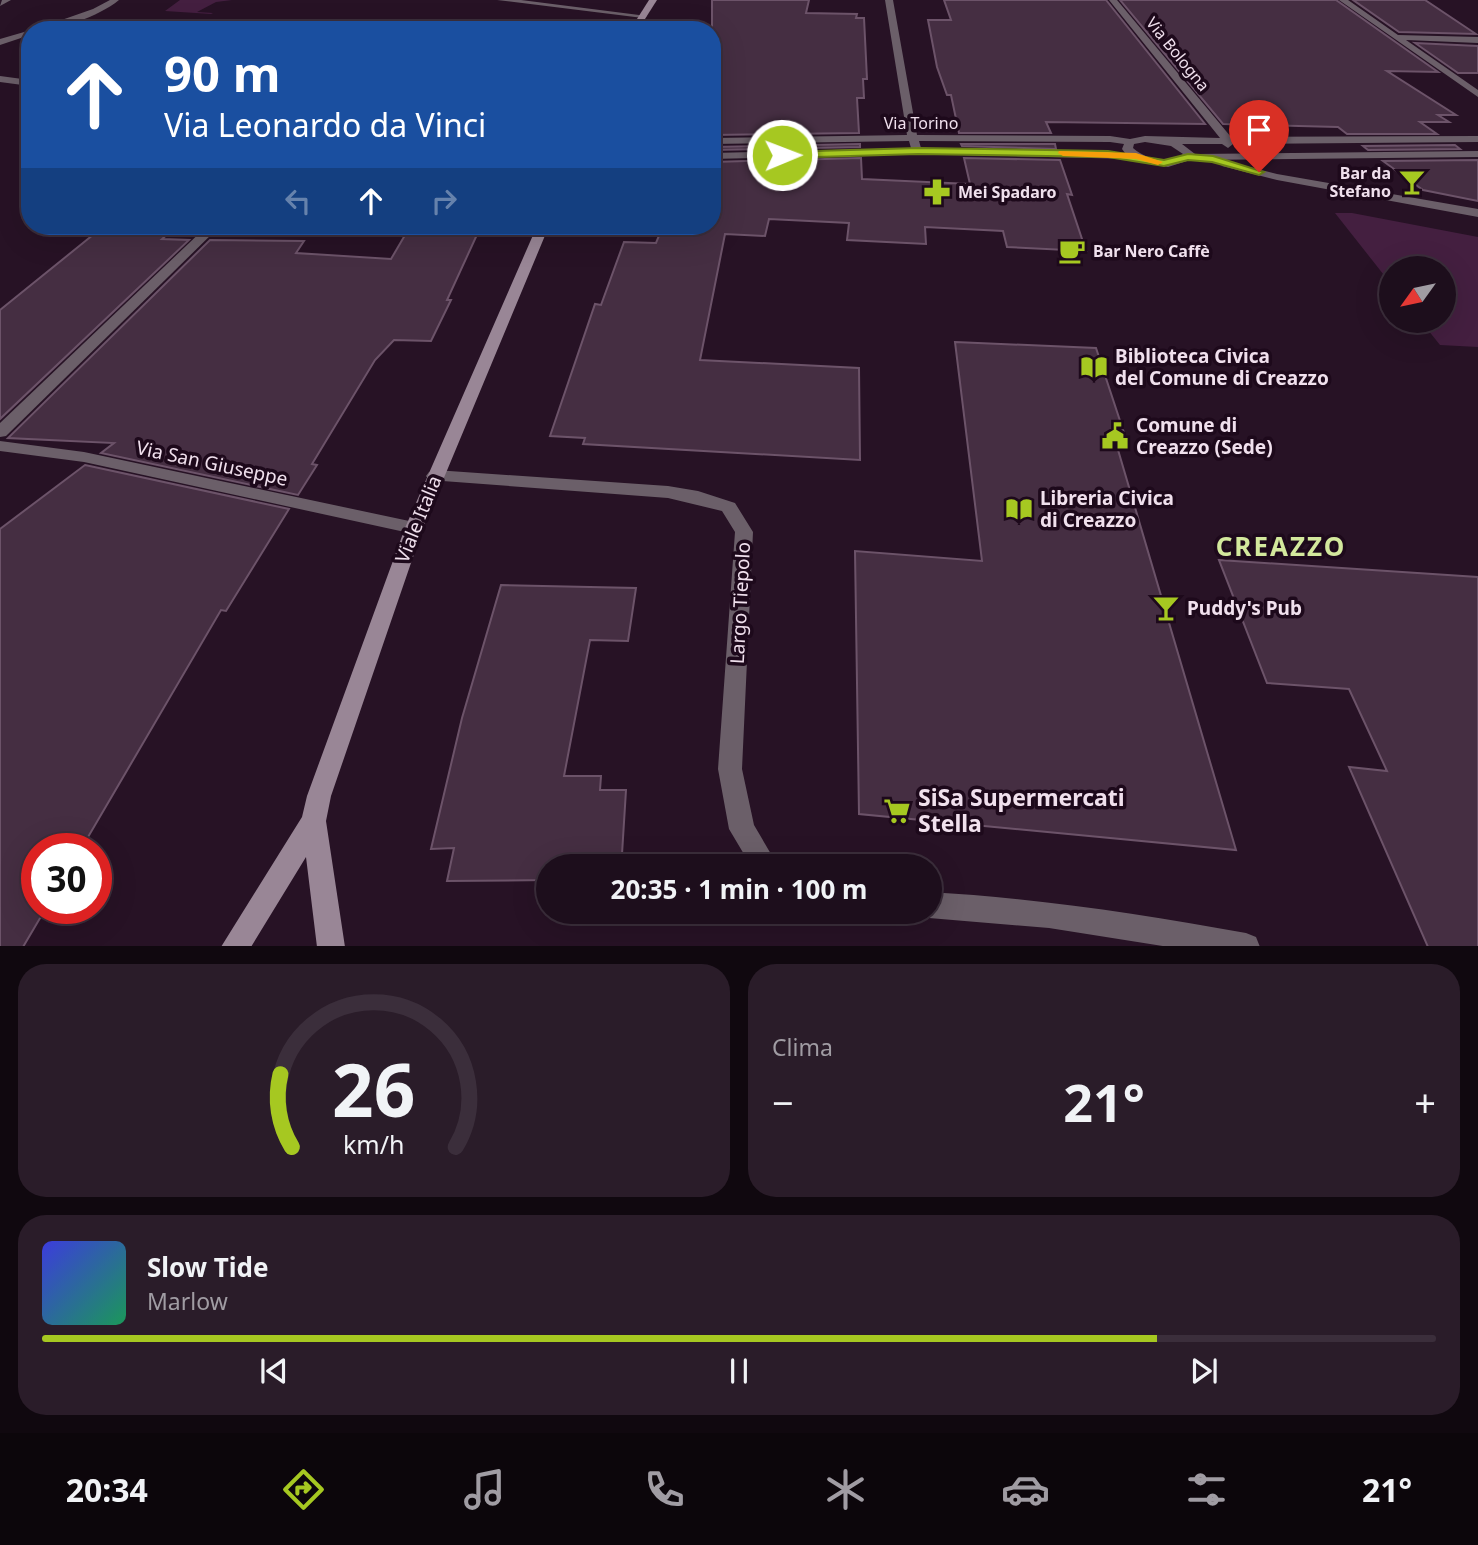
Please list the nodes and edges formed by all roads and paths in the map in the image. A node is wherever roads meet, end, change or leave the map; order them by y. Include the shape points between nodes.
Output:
1 (7, 0) edge
2 (115, 0) edge
3 (501, 0) edge
4 (653, 0) edge
5 (888, 0) edge
6 (1113, 0) edge
7 (1343, 0) edge
8 (0, 4) edge
9 (643, 16) junction
10 (65, 21) edge
11 (640, 21) edge
12 (21, 35) edge
13 (1395, 37) junction
14 (1478, 40) edge
15 (0, 42) edge
16 (0, 79) edge
17 (21, 82) edge
18 (1478, 94) edge
19 (913, 138) junction
20 (1227, 138) junction
21 (1478, 139) edge
22 (721, 141) edge
23 (1164, 141) junction
24 (1130, 142) junction
25 (918, 151) junction
26 (1478, 154) edge
27 (721, 156) edge
28 (1136, 156) junction
29 (1188, 157) junction
30 (1213, 159) junction
31 (1478, 213) edge
32 (205, 235) edge
33 (539, 235) edge
34 (0, 432) edge
35 (0, 446) edge
36 (435, 476) junction
37 (414, 528) junction
38 (314, 821) junction
39 (758, 854) edge
40 (942, 906) edge
41 (236, 946) edge
42 (331, 946) edge
43 (1240, 946) edge

1 - 8 street
2 - 10 street
3 - 9 street
4 - 9 main road
5 - 19 street
6 - 20 street, Via Bologna
7 - 13 street
9 - 11 main road
12 - 15 street
13 - 14 street
13 - 18 street
16 - 17 street
19 - 22 street, Via Torino
19 - 24 street, Via Torino
19 - 25 street
20 - 21 street, Via Torino
20 - 23 street, Via Torino
20 - 30 street via 1227,149
23 - 24 street, Via Torino
23 - 29 street, Via Torino via 1187,150
24 - 28 street via 1127,149
25 - 27 street, Via Torino
25 - 28 street, Via Torino
26 - 30 street, Via Torino
28 - 29 street, Via Torino via 1164,163
29 - 30 street, Via Torino
30 - 31 street via 1277,177
32 - 34 street
33 - 36 main road, Viale Italia
35 - 37 street, Via San Giuseppe via 84,457
36 - 37 main road, Viale Italia
36 - 39 street, Largo Tiepolo via 668,492 729,507 744,532 730,769 742,829
37 - 38 main road, Viale Italia via 318,796
38 - 41 main road
38 - 42 main road
40 - 43 street via 1115,924

